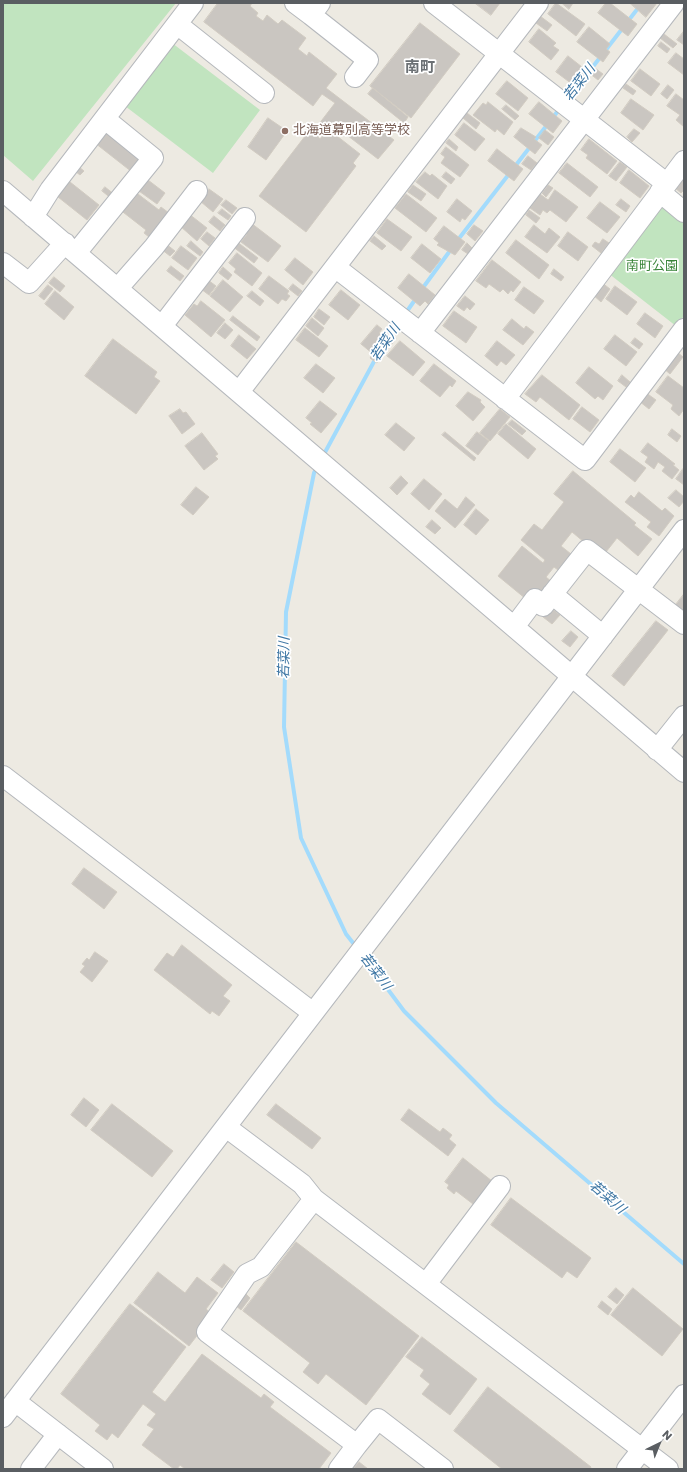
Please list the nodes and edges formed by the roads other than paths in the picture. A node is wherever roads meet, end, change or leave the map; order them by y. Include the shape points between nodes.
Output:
1 (193, 3) edge
2 (295, 3) edge
3 (538, 3) edge
4 (674, 3) edge
5 (447, 7) edge
6 (315, 9) edge
7 (177, 24) junction
8 (499, 54) junction
9 (355, 77) dead end
10 (264, 93) dead end
11 (105, 119) junction
12 (585, 120) junction
13 (684, 160) edge
14 (663, 188) junction
15 (3, 191) edge
16 (197, 191) dead end
17 (684, 212) edge
18 (33, 216) junction
19 (245, 218) dead end
20 (70, 248) junction
21 (3, 262) edge
22 (335, 267) junction
23 (118, 288) junction
24 (162, 326) junction
25 (684, 329) edge
26 (420, 333) junction
27 (239, 392) junction
28 (505, 399) junction
29 (682, 537) edge
30 (638, 589) junction
31 (552, 594) junction
32 (684, 624) edge
33 (514, 627) junction
34 (603, 636) junction
35 (572, 677) junction
36 (684, 716) edge
37 (657, 750) junction
38 (684, 772) edge
39 (3, 776) edge
40 (313, 1013) junction
41 (226, 1127) junction
42 (500, 1186) dead end
43 (314, 1199) junction
44 (426, 1284) junction
45 (684, 1395) edge
46 (15, 1401) junction
47 (3, 1416) edge
48 (58, 1434) junction
49 (357, 1445) junction
50 (642, 1449) junction
51 (31, 1469) edge
52 (102, 1469) edge
53 (339, 1469) edge
54 (443, 1469) edge
55 (627, 1469) edge
56 (668, 1469) edge

1 - 7 street
2 - 6 street
3 - 8 street
4 - 12 street
5 - 8 street
6 - 9 street via 368,60
7 - 10 street
7 - 11 street
8 - 12 street
8 - 22 street
11 - 18 street
11 - 20 street via 153,158
12 - 14 street
12 - 26 street
13 - 14 street
14 - 17 street
14 - 28 street
15 - 18 street
16 - 23 street via 154,247
18 - 20 street
19 - 24 street
20 - 21 street via 29,284
20 - 23 street
22 - 26 street
22 - 27 street
23 - 24 street
24 - 27 street
25 - 28 street via 585,460
26 - 28 street
27 - 33 street
29 - 30 street
30 - 31 street via 587,550
30 - 32 street
30 - 34 street
31 - 33 street via 542,606 535,599
31 - 34 street
33 - 35 street
34 - 35 street
35 - 37 street
35 - 40 street
36 - 37 street
37 - 38 street
39 - 40 street
40 - 41 street
41 - 43 street via 302,1184
41 - 46 street
42 - 44 street
43 - 44 street
43 - 49 street via 262,1267 247,1274 207,1332
44 - 50 street
45 - 50 street
46 - 47 street
46 - 48 street
48 - 51 street
48 - 52 street
49 - 53 street
49 - 54 street via 378,1419
50 - 55 street
50 - 56 street

